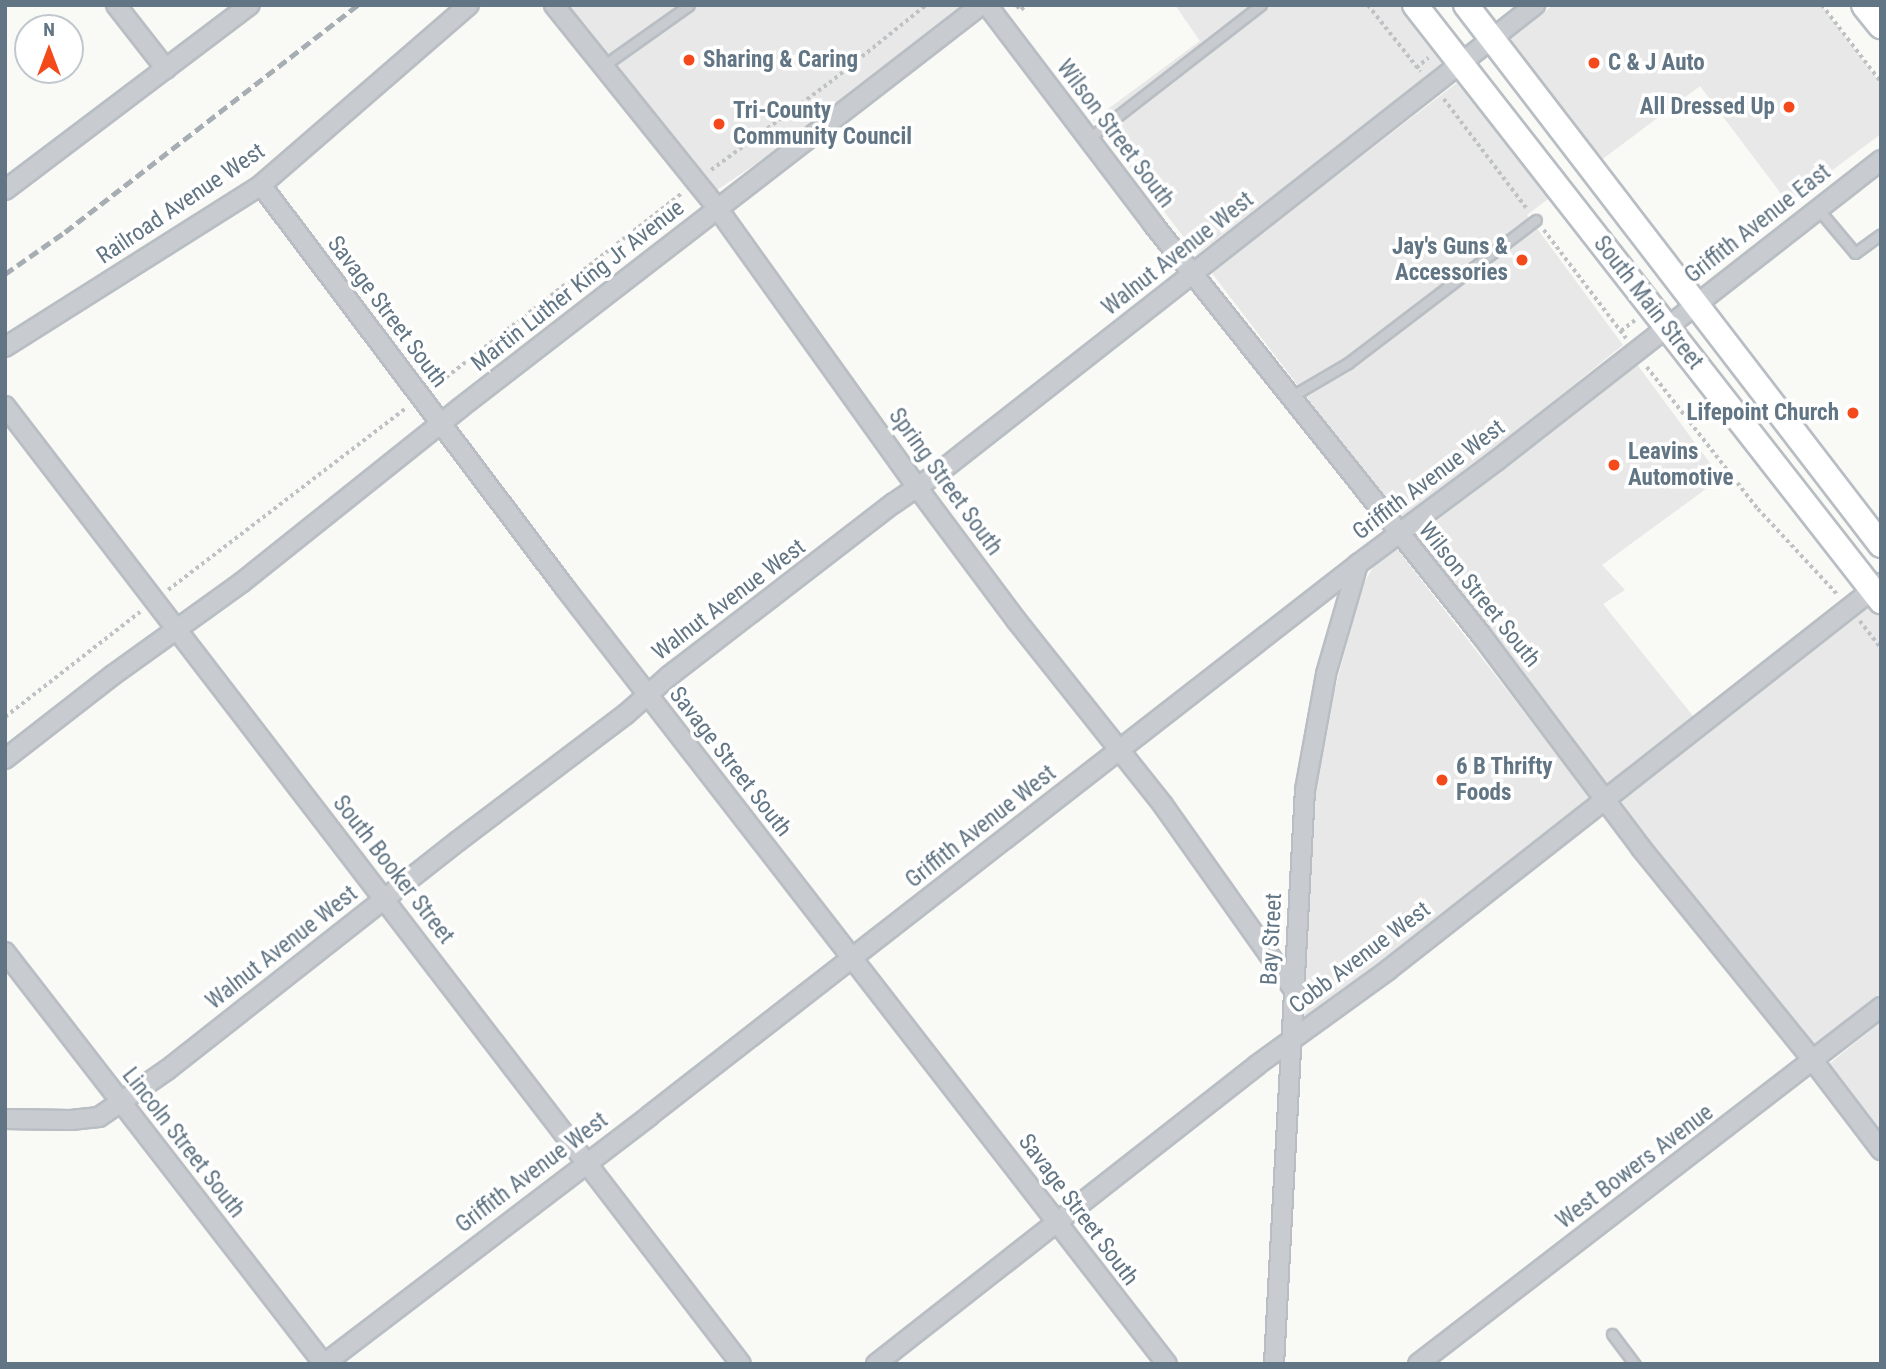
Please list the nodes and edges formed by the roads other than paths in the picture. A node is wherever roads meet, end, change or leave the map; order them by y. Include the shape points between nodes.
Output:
1 (116, 5) edge
2 (250, 5) edge
3 (469, 5) edge
4 (554, 5) edge
5 (688, 5) edge
6 (981, 5) edge
7 (987, 5) edge
8 (1261, 5) edge
9 (1415, 5) edge
10 (1466, 5) edge
11 (1535, 5) edge
12 (1866, 5) edge
13 (1881, 25) edge
14 (1493, 38) junction
15 (1463, 63) junction
16 (603, 66) junction
17 (166, 69) junction
18 (1088, 139) junction
19 (1881, 160) edge
20 (261, 185) junction
21 (5, 190) edge
22 (718, 209) junction
23 (1818, 209) junction
24 (1536, 220) road end
25 (1881, 234) edge
26 (1192, 273) junction
27 (1695, 304) junction
28 (1665, 327) junction
29 (5, 347) edge
30 (1290, 397) junction
31 (5, 406) edge
32 (441, 426) junction
33 (917, 487) junction
34 (1398, 534) junction
35 (1881, 545) edge
36 (1358, 564) junction
37 (1878, 591) edge
38 (176, 629) junction
39 (647, 695) junction
40 (1120, 750) junction
41 (5, 759) edge
42 (1606, 799) junction
43 (385, 899) junction
44 (5, 951) edge
45 (853, 957) junction
46 (1294, 990) junction
47 (1881, 1007) edge
48 (1290, 1041) junction
49 (1814, 1062) junction
50 (121, 1104) junction
51 (5, 1119) edge
52 (1881, 1150) edge
53 (586, 1162) junction
54 (1058, 1224) junction
55 (1612, 1334) dead end
56 (324, 1364) edge
57 (741, 1364) edge
58 (876, 1364) edge
59 (1167, 1364) edge
60 (1274, 1364) edge
61 (1418, 1364) edge
62 (1635, 1364) edge

1 - 17 street
2 - 17 street
3 - 20 street, Railroad Avenue West
4 - 16 street, Spring Street South
5 - 16 lane
6 - 22 street, Martin Luther King Jr Avenue
7 - 18 street, Wilson Street South
8 - 18 lane
9 - 15 street, South Main Street
10 - 14 street, South Main Street
11 - 14 street, Walnut Avenue West
12 - 13 main road
14 - 15 street, Walnut Avenue West
14 - 27 street, South Main Street
15 - 26 street, Walnut Avenue West
15 - 28 street, South Main Street
16 - 22 street, Spring Street South
17 - 21 street
18 - 26 street, Wilson Street South
19 - 23 street, Griffith Avenue East
20 - 29 street, Railroad Avenue West
20 - 32 street, Savage Street South
22 - 32 street, Martin Luther King Jr Avenue
22 - 33 street, Spring Street South
23 - 25 lane via 1855,253
23 - 27 street, Griffith Avenue East
24 - 30 lane via 1348,363
26 - 30 street, Wilson Street South
26 - 33 street, Walnut Avenue West
27 - 28 street, Griffith Avenue East
27 - 35 street, South Main Street
28 - 34 street, Griffith Avenue West
28 - 37 street, South Main Street
30 - 34 street, Wilson Street South
31 - 38 street, South Booker Street
32 - 38 street, Martin Luther King Jr Avenue
32 - 39 street, Savage Street South
33 - 39 street, Walnut Avenue West
33 - 40 street, Spring Street South
34 - 36 street, Griffith Avenue West
34 - 42 street, Wilson Street South
36 - 40 street, Griffith Avenue West
36 - 46 street, Bay Street via 1326,674 1305,790
37 - 42 street, Cobb Avenue West
38 - 41 street, Martin Luther King Jr Avenue
38 - 43 street, South Booker Street
39 - 43 street, Walnut Avenue West
39 - 45 street, Savage Street South
40 - 45 street, Griffith Avenue West
40 - 46 street, Spring Street South
42 - 48 street, Cobb Avenue West
42 - 49 street, Wilson Street South
43 - 50 street, Walnut Avenue West
43 - 53 street, South Booker Street
44 - 50 street, Lincoln Street South
45 - 53 street, Griffith Avenue West
45 - 54 street, Savage Street South
46 - 48 street, Bay Street
47 - 49 street, West Bowers Avenue
48 - 54 street, Cobb Avenue West
48 - 60 street, Bay Street
49 - 52 street, Wilson Street South
49 - 61 street, West Bowers Avenue
50 - 51 street, Walnut Avenue West via 99,1117
50 - 56 street, Lincoln Street South
53 - 56 street, Griffith Avenue West
53 - 57 street, South Booker Street
54 - 58 street, Cobb Avenue West
54 - 59 street, Savage Street South
55 - 62 lane

